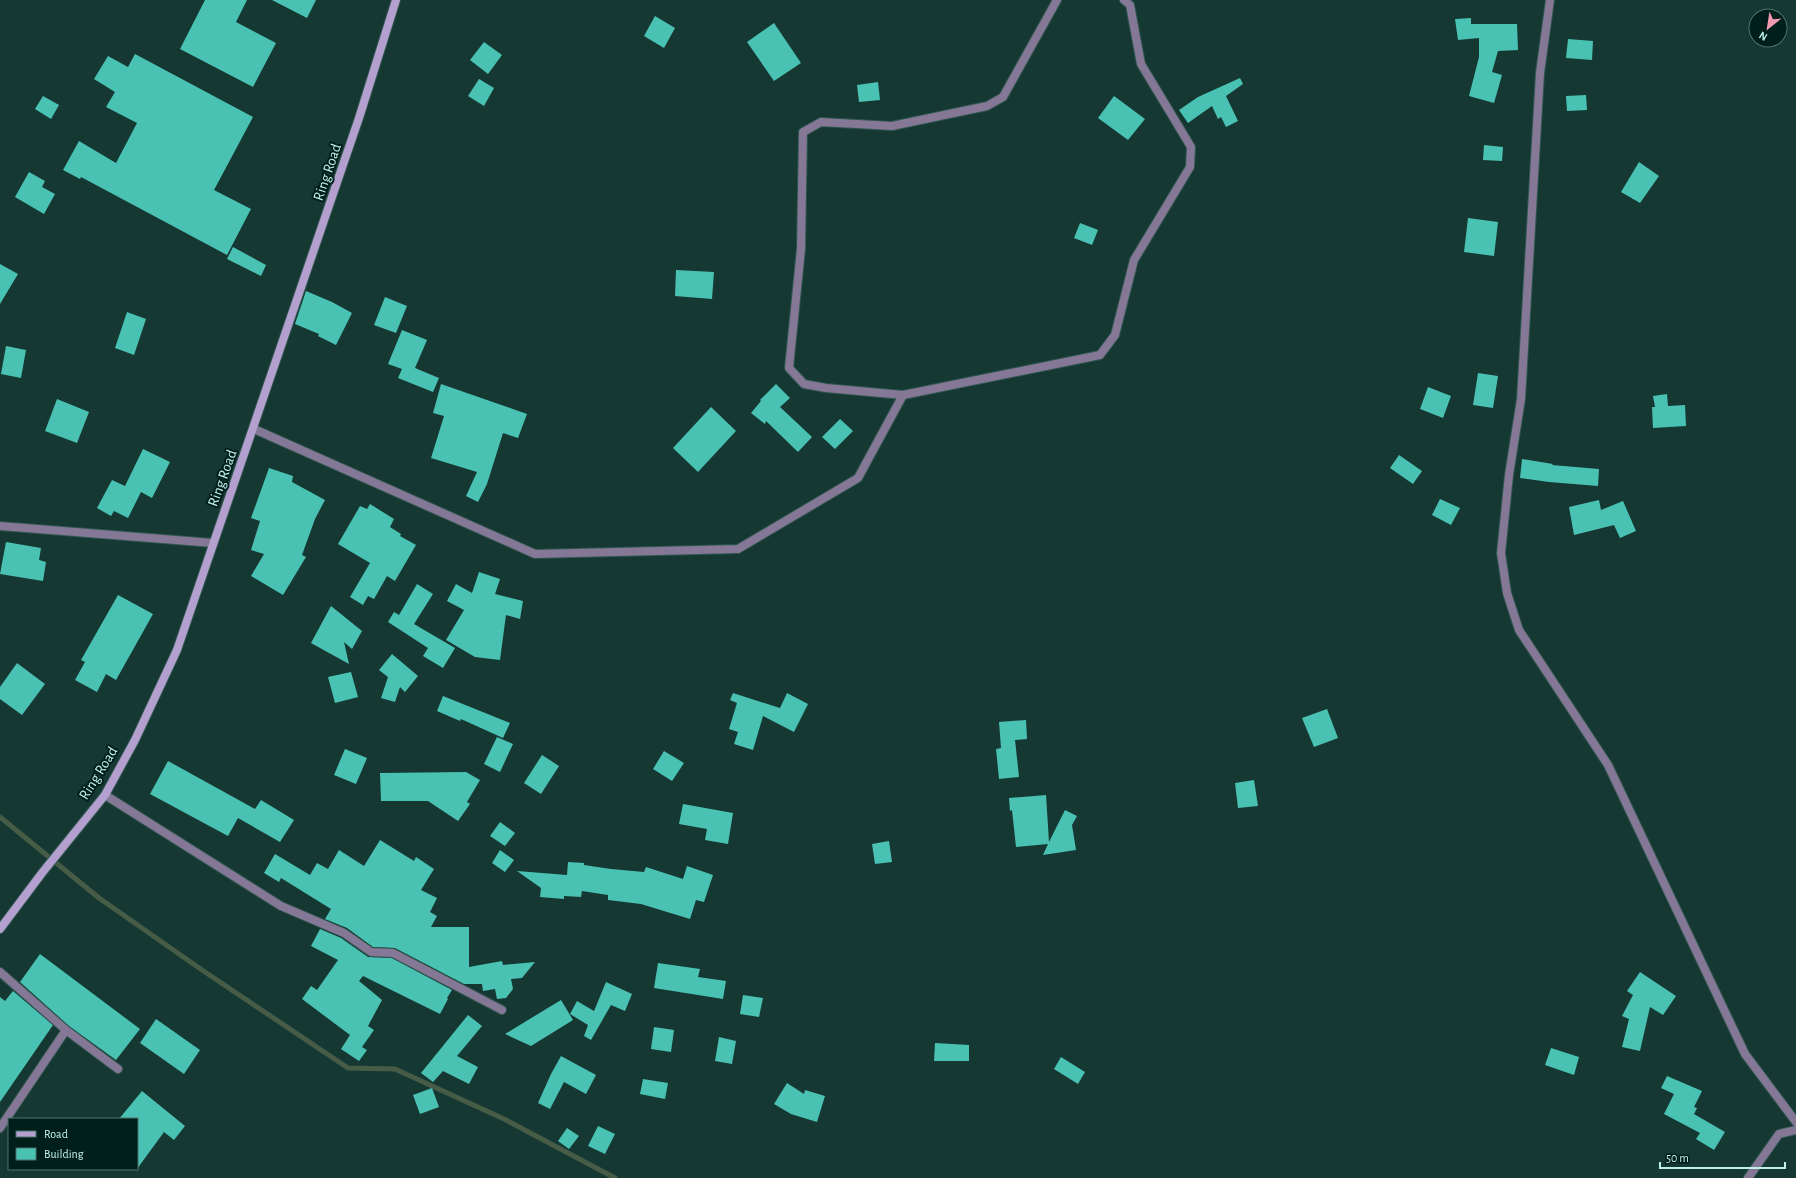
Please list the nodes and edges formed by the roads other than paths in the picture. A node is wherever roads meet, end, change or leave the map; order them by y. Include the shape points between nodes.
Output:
1 (396, 0) edge
2 (1057, 0) edge
3 (1124, 0) edge
4 (1550, 0) edge
5 (903, 395) junction
6 (254, 429) junction
7 (0, 526) edge
8 (213, 543) junction
9 (105, 795) junction
10 (0, 929) edge
11 (0, 972) edge
12 (502, 1010) dead end
13 (66, 1030) junction
14 (118, 1069) dead end
15 (1796, 1122) edge
16 (0, 1128) edge
17 (1796, 1130) edge
18 (1748, 1178) edge

1 - 6 main road, Ring Road via 357,126
2 - 5 street via 1003,97 987,106 892,126 821,122 803,132 801,249 789,368 804,384
3 - 5 street via 1130,5 1141,64 1191,147 1190,168 1134,260 1115,335 1100,356
4 - 15 street via 1540,73 1521,399 1501,553 1507,593 1519,630 1608,765 1745,1054
5 - 6 street via 858,478 738,549 535,554
6 - 8 main road, Ring Road
7 - 8 street
8 - 9 main road, Ring Road via 177,650 135,740
9 - 10 main road, Ring Road
9 - 12 street via 281,906 344,933 371,952 393,953
11 - 13 street
13 - 14 street
13 - 16 street
17 - 18 street via 1779,1134

